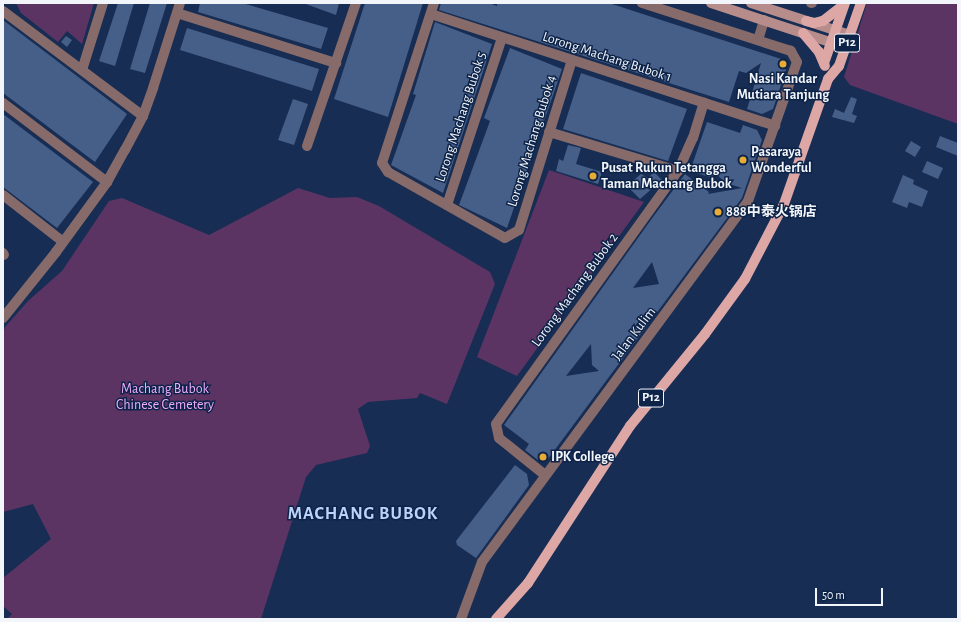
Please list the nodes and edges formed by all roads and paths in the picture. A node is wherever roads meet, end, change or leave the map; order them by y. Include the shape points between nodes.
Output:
1 (102, 3) edge
2 (356, 3) edge
3 (434, 3) edge
4 (642, 3) edge
5 (711, 3) edge
6 (751, 3) edge
7 (845, 3) edge
8 (861, 3) edge
9 (179, 8) edge
10 (5, 9) edge
11 (430, 14) junction
12 (764, 20) junction
13 (806, 21) junction
14 (836, 30) junction
15 (803, 33) junction
16 (850, 35) junction
17 (502, 38) junction
18 (758, 40) junction
19 (832, 42) junction
20 (845, 47) junction
21 (572, 60) junction
22 (336, 63) junction
23 (824, 63) junction
24 (82, 70) junction
25 (828, 79) junction
26 (3, 103) edge
27 (704, 103) junction
28 (143, 116) junction
29 (775, 126) junction
30 (549, 132) junction
31 (307, 146) dead end
32 (678, 171) junction
33 (107, 182) junction
34 (3, 195) edge
35 (447, 205) junction
36 (62, 241) junction
37 (3, 318) edge
38 (545, 475) junction
39 (461, 619) edge
40 (496, 619) edge

1 - 24 street
2 - 22 street
3 - 11 street
4 - 18 street
5 - 12 main road
6 - 13 main road
7 - 13 main road via 823,20 814,23
7 - 14 main road, P12
8 - 16 main road, P12
9 - 22 street
9 - 28 street
10 - 24 street
11 - 17 street, Lorong Machang Bubok 1
11 - 35 street via 382,163 388,172
12 - 15 main road
12 - 18 street
13 - 14 main road
14 - 16 main road
14 - 19 main road, P12
15 - 19 main road
15 - 23 main road via 820,52
16 - 20 main road, P12
17 - 21 street, Lorong Machang Bubok 1
17 - 35 street, Lorong Machang Bubok 5
18 - 29 street, Jalan Kulim via 791,51 797,62
19 - 20 main road
19 - 23 main road, P12
20 - 25 main road, P12 via 839,66
21 - 27 street, Lorong Machang Bubok 1
21 - 30 street, Lorong Machang Bubok 4
22 - 31 street
23 - 25 main road, P12
24 - 28 street
25 - 40 main road, P12 via 784,204 745,279 705,334 630,426 535,573
26 - 33 street
27 - 29 street, Lorong Machang Bubok 1
27 - 32 street, Lorong Machang Bubok 2 via 693,138
28 - 33 street
29 - 38 street, Jalan Kulim via 748,201
30 - 32 street
30 - 35 street, Lorong Machang Bubok 4 via 519,230 505,238
32 - 38 street, Lorong Machang Bubok 2 via 496,424 499,438
33 - 36 street
34 - 36 street
36 - 37 street
38 - 39 street, Jalan Kulim via 482,562

